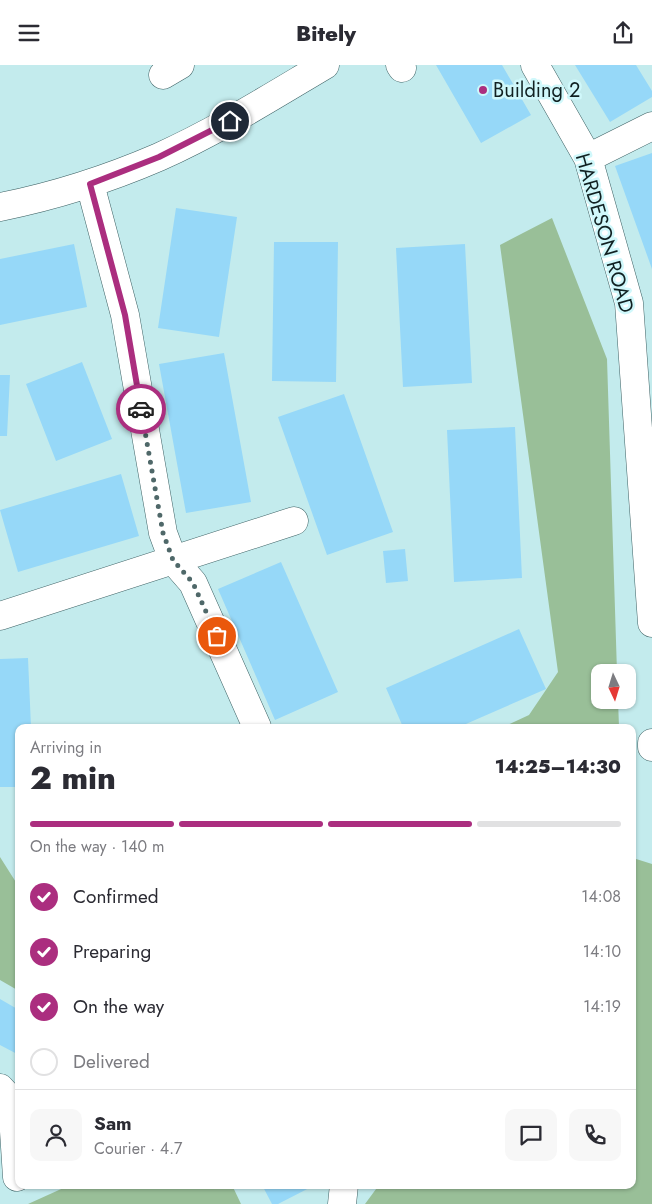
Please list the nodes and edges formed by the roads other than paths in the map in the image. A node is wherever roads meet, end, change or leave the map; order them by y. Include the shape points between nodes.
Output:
1 (326, 65) edge
2 (534, 65) edge
3 (652, 125) edge
4 (588, 158) junction
5 (90, 184) junction
6 (0, 207) edge
7 (294, 521) dead end
8 (173, 560) junction
9 (0, 616) edge
10 (652, 623) edge
11 (256, 724) edge
12 (0, 1088) edge
13 (15, 1147) edge
14 (344, 1189) edge
15 (342, 1204) edge

1 - 5 street via 221,126 159,157
2 - 4 street, HARDESON ROAD
3 - 4 street
4 - 10 street, HARDESON ROAD via 629,303
5 - 6 street
5 - 8 street via 125,315 163,533
7 - 8 street
8 - 9 street
8 - 11 street via 193,583
12 - 13 street via 12,1101
14 - 15 street

